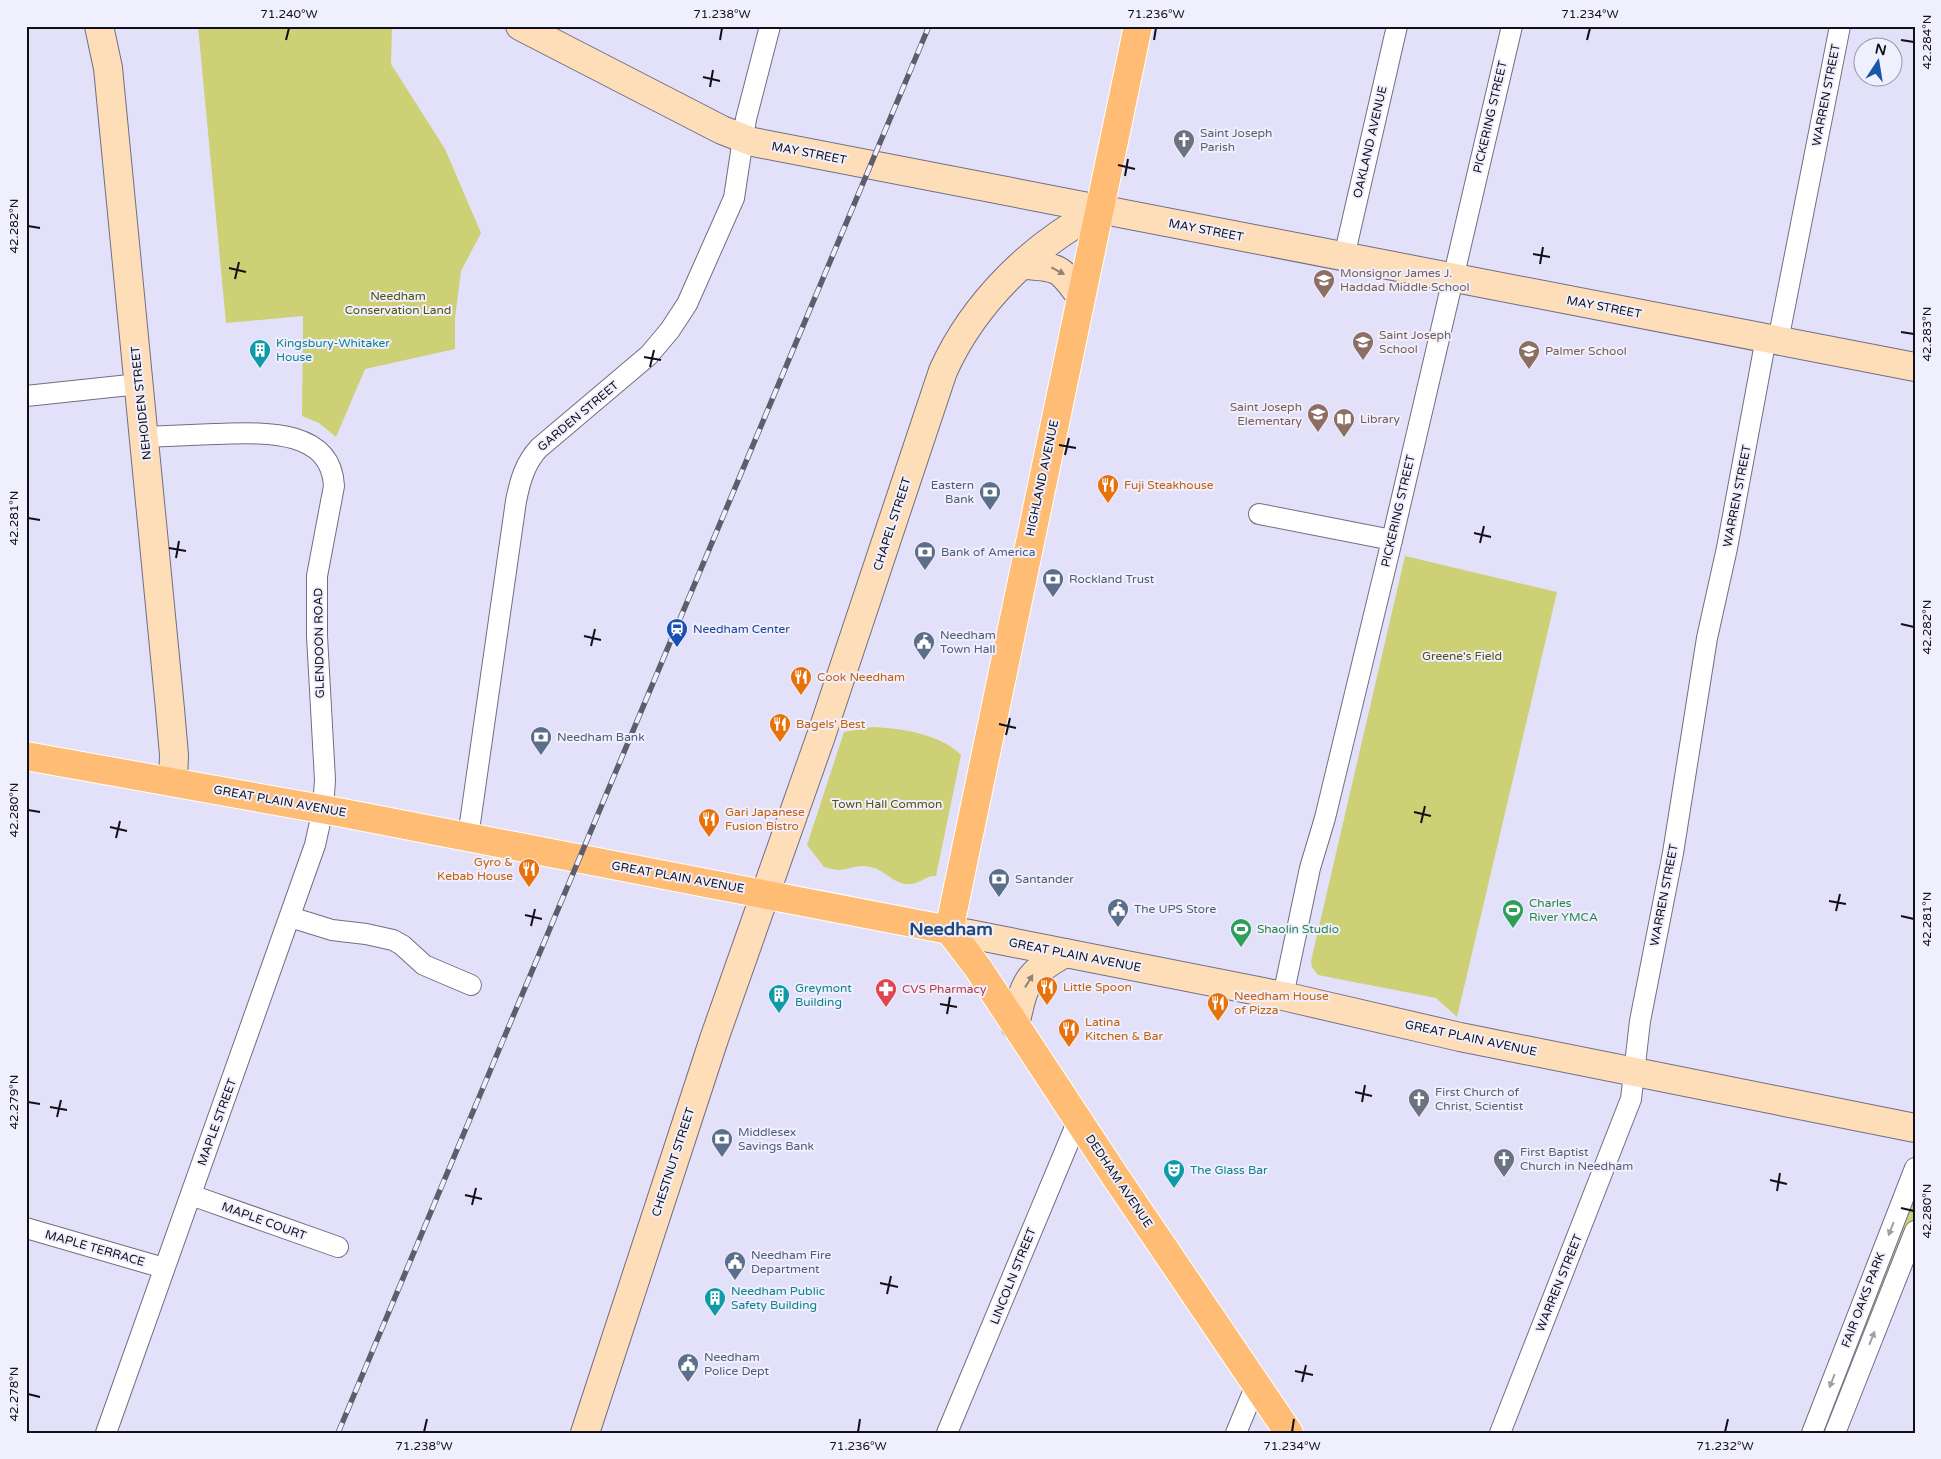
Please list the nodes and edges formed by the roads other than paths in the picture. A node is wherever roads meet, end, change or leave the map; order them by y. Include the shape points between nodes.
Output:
1 (99, 26) edge
2 (520, 26) edge
3 (770, 26) edge
4 (1138, 26) edge
5 (1397, 26) edge
6 (1512, 26) edge
7 (1840, 26) edge
8 (742, 139) junction
9 (1100, 210) junction
10 (1344, 257) junction
11 (1024, 265) junction
12 (1453, 278) junction
13 (1081, 296) junction
14 (1772, 340) junction
15 (1915, 367) edge
16 (139, 384) junction
17 (26, 396) edge
18 (144, 437) junction
19 (1259, 514) dead end
20 (1392, 540) junction
21 (27, 760) edge
22 (173, 782) junction
23 (323, 810) junction
24 (468, 837) junction
25 (765, 893) junction
26 (290, 917) junction
27 (949, 930) junction
28 (1065, 953) junction
29 (471, 985) dead end
30 (1283, 996) junction
31 (1015, 1025) junction
32 (1635, 1072) junction
33 (1078, 1120) junction
34 (1915, 1128) edge
35 (1915, 1168) edge
36 (191, 1195) junction
37 (26, 1228) edge
38 (1915, 1231) edge
39 (338, 1247) dead end
40 (164, 1268) junction
41 (1842, 1354) junction
42 (1863, 1362) junction
43 (1256, 1385) junction
44 (106, 1433) edge
45 (586, 1433) edge
46 (947, 1433) edge
47 (1236, 1433) edge
48 (1289, 1433) edge
49 (1500, 1433) edge
50 (1812, 1433) edge
51 (1835, 1433) edge

1 - 16 main road, NEHOIDEN STREET via 108,68
2 - 8 main road, MAY STREET
3 - 8 street, GARDEN STREET
4 - 9 main road, HIGHLAND AVENUE
5 - 10 street, OAKLAND AVENUE
6 - 12 street, PICKERING STREET
7 - 14 street, WARREN STREET
8 - 9 main road, MAY STREET
8 - 24 street, GARDEN STREET via 738,180 730,210 695,289 675,324 649,355 539,448 526,467 516,501
9 - 10 main road, MAY STREET
9 - 11 main road, CHAPEL STREET via 1057,235
9 - 13 main road, HIGHLAND AVENUE
10 - 12 main road, MAY STREET
11 -> 13 main road via 1058,270
11 - 25 main road, CHAPEL STREET via 970,322 943,371
12 - 14 main road, MAY STREET
12 - 20 street, PICKERING STREET
13 - 27 main road, HIGHLAND AVENUE
14 - 15 main road, MAY STREET
14 - 32 street, WARREN STREET via 1708,638 1673,853 1640,1021
16 - 17 street
16 - 18 main road, NEHOIDEN STREET
18 - 22 main road, NEHOIDEN STREET via 170,709
18 - 23 street, GLENDOON ROAD via 258,432 286,436 307,443 322,455 333,473 334,486 317,576 325,780
19 - 20 street
20 - 30 street, PICKERING STREET via 1310,868
21 - 22 main road, GREAT PLAIN AVENUE
22 - 23 main road, GREAT PLAIN AVENUE
23 - 24 main road, GREAT PLAIN AVENUE
23 - 26 street, MAPLE STREET via 315,845
24 - 25 main road, GREAT PLAIN AVENUE
25 - 27 main road, GREAT PLAIN AVENUE
25 - 45 main road, CHESTNUT STREET via 657,1208
26 - 29 street via 332,930 393,940 424,965
26 - 36 street, MAPLE STREET
27 - 28 main road, GREAT PLAIN AVENUE
27 - 31 main road, DEDHAM AVENUE
28 - 30 main road, GREAT PLAIN AVENUE
31 -> 28 main road via 1022,993 1032,975
30 - 32 main road, GREAT PLAIN AVENUE via 1444,1034
31 - 33 main road, DEDHAM AVENUE
32 - 34 main road, GREAT PLAIN AVENUE
32 - 49 street, WARREN STREET via 1627,1114
33 - 43 main road, DEDHAM AVENUE
33 - 46 street, LINCOLN STREET
35 -> 41 street, FAIR OAKS PARK
36 - 39 street, MAPLE COURT
36 - 40 street, MAPLE STREET
37 - 40 street, MAPLE TERRACE
42 -> 38 street, FAIR OAKS PARK
40 - 44 street, MAPLE STREET
41 - 42 street
41 -> 50 street, FAIR OAKS PARK
42 - 51 street, FAIR OAKS PARK
43 - 47 street
43 - 48 main road, DEDHAM AVENUE

